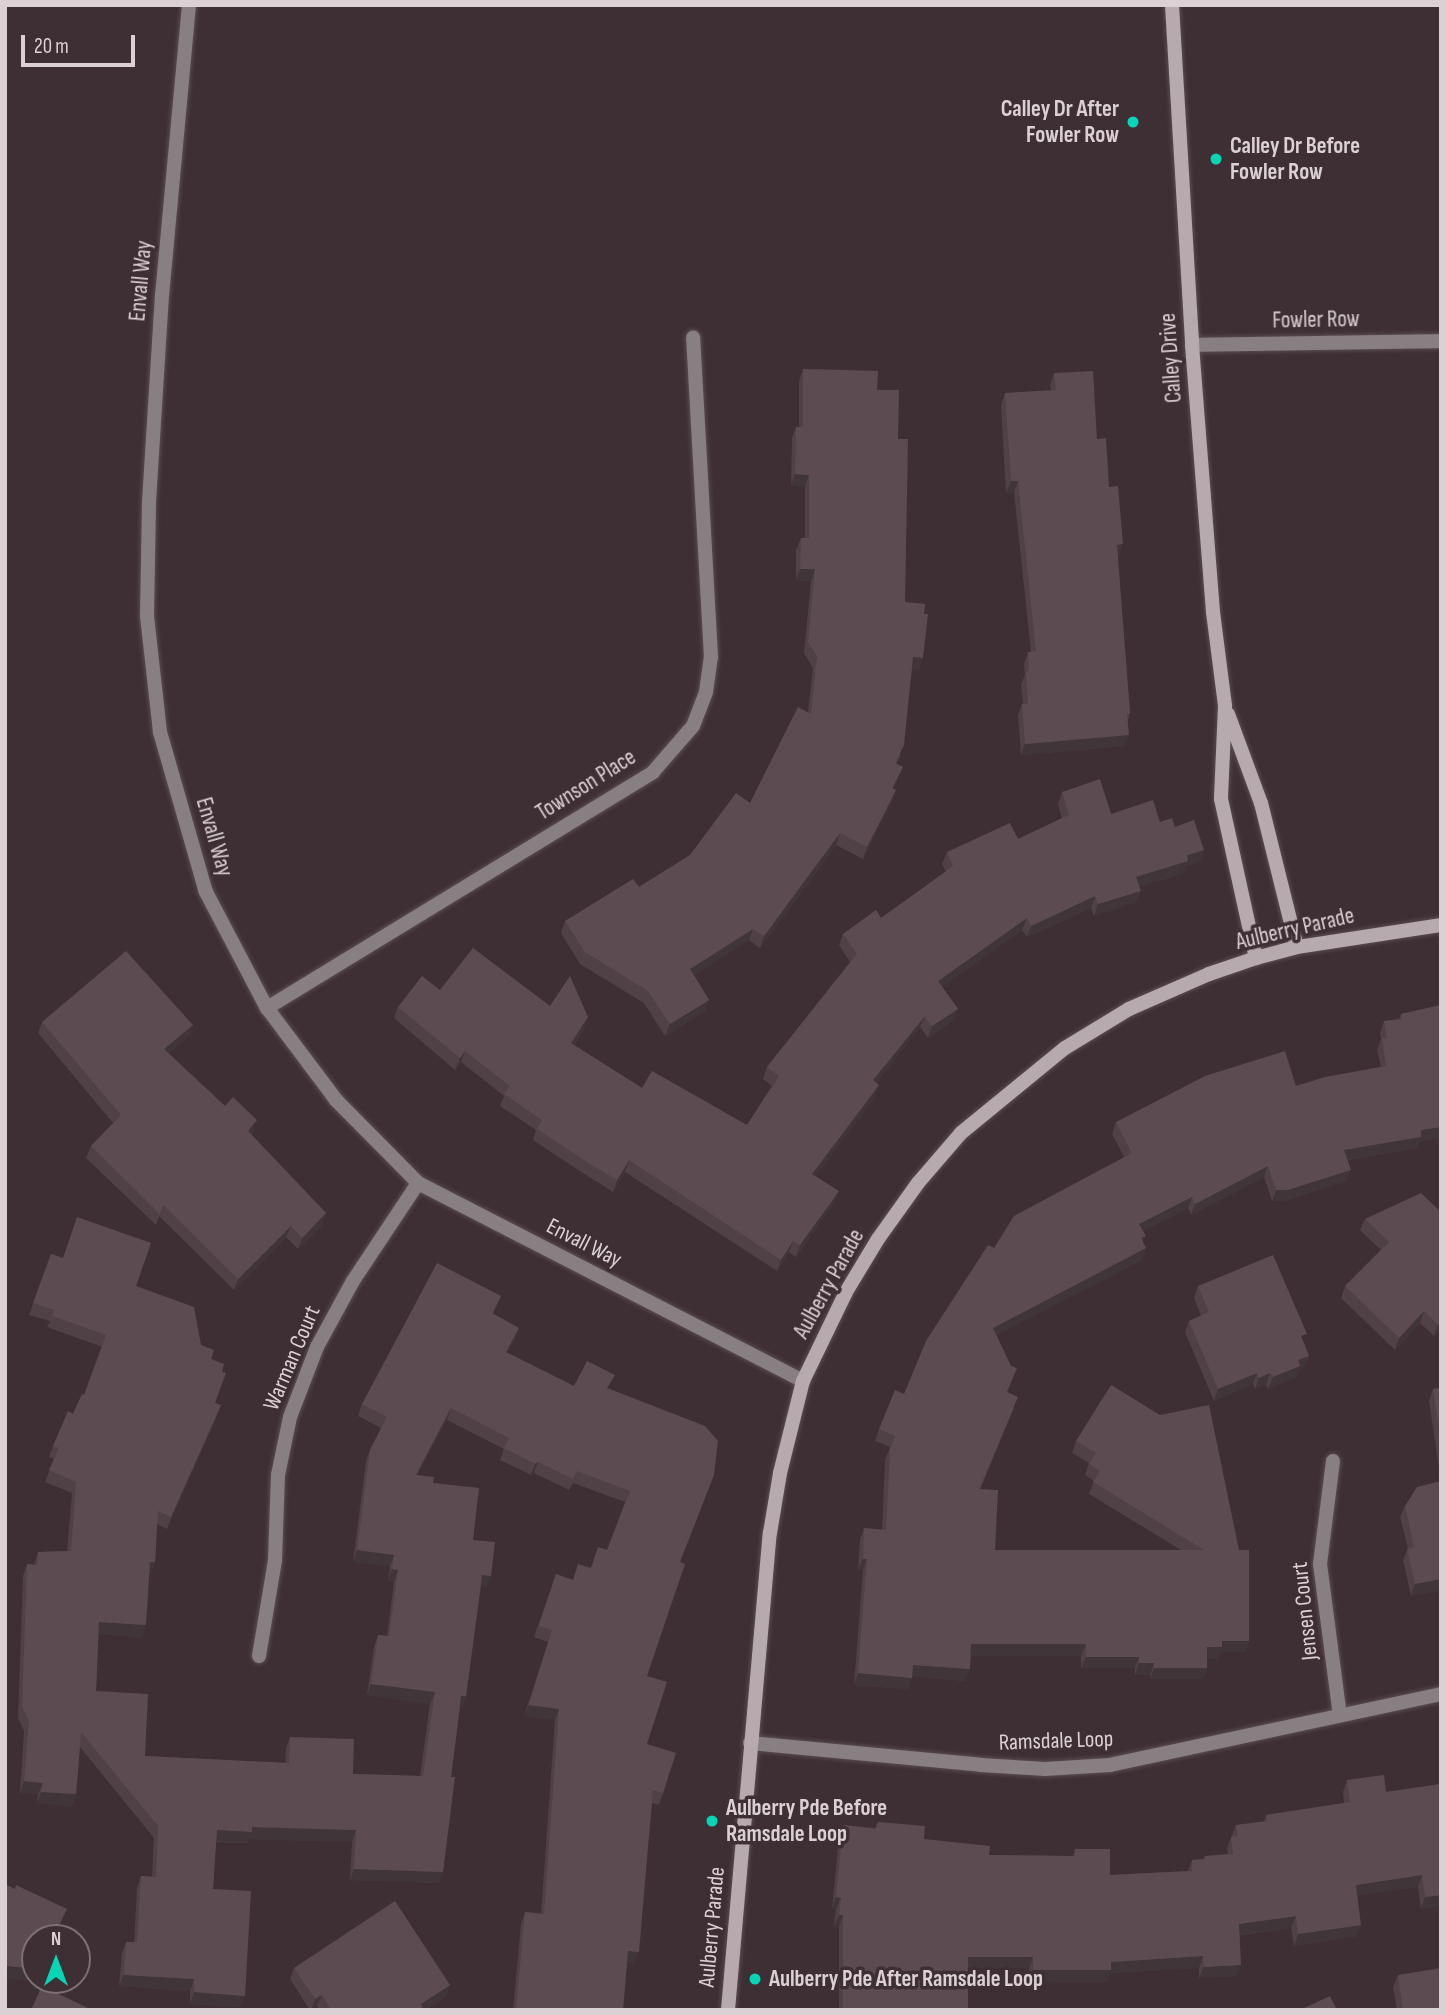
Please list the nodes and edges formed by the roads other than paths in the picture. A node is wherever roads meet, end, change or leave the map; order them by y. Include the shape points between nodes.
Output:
1 (189, 5) edge
2 (1172, 5) edge
3 (693, 338) dead end
4 (1441, 341) edge
5 (1192, 345) junction
6 (1225, 706) junction
7 (1441, 925) edge
8 (1297, 947) junction
9 (1256, 958) junction
10 (267, 1008) junction
11 (418, 1183) junction
12 (803, 1381) junction
13 (1333, 1461) dead end
14 (259, 1656) dead end
15 (1441, 1694) edge
16 (1340, 1714) junction
17 (750, 1743) junction
18 (728, 2010) edge

1 - 10 street, Envall Way via 160,323 147,617 160,732 206,892
2 - 5 main road, Calley Drive
3 - 10 street, Townson Place via 711,657 706,692 693,726 653,772
4 - 5 street, Fowler Row
5 - 6 main road, Calley Drive
6 - 8 main road, Calley Drive via 1261,803
6 - 9 main road, Calley Drive via 1221,799
7 - 8 main road, Aulberry Parade
8 - 9 main road, Aulberry Parade
9 - 12 main road, Aulberry Parade via 1129,1009 1065,1048 961,1133 878,1239 846,1292
10 - 11 street, Envall Way via 336,1100
11 - 12 street, Envall Way
11 - 14 street, Warman Court via 353,1281 317,1347 290,1417 278,1475 275,1560
12 - 17 main road, Aulberry Parade via 770,1533
13 - 16 street, Jensen Court via 1320,1564
15 - 16 street, Ramsdale Loop
16 - 17 street, Ramsdale Loop via 1110,1765 1045,1769
17 - 18 main road, Aulberry Parade

